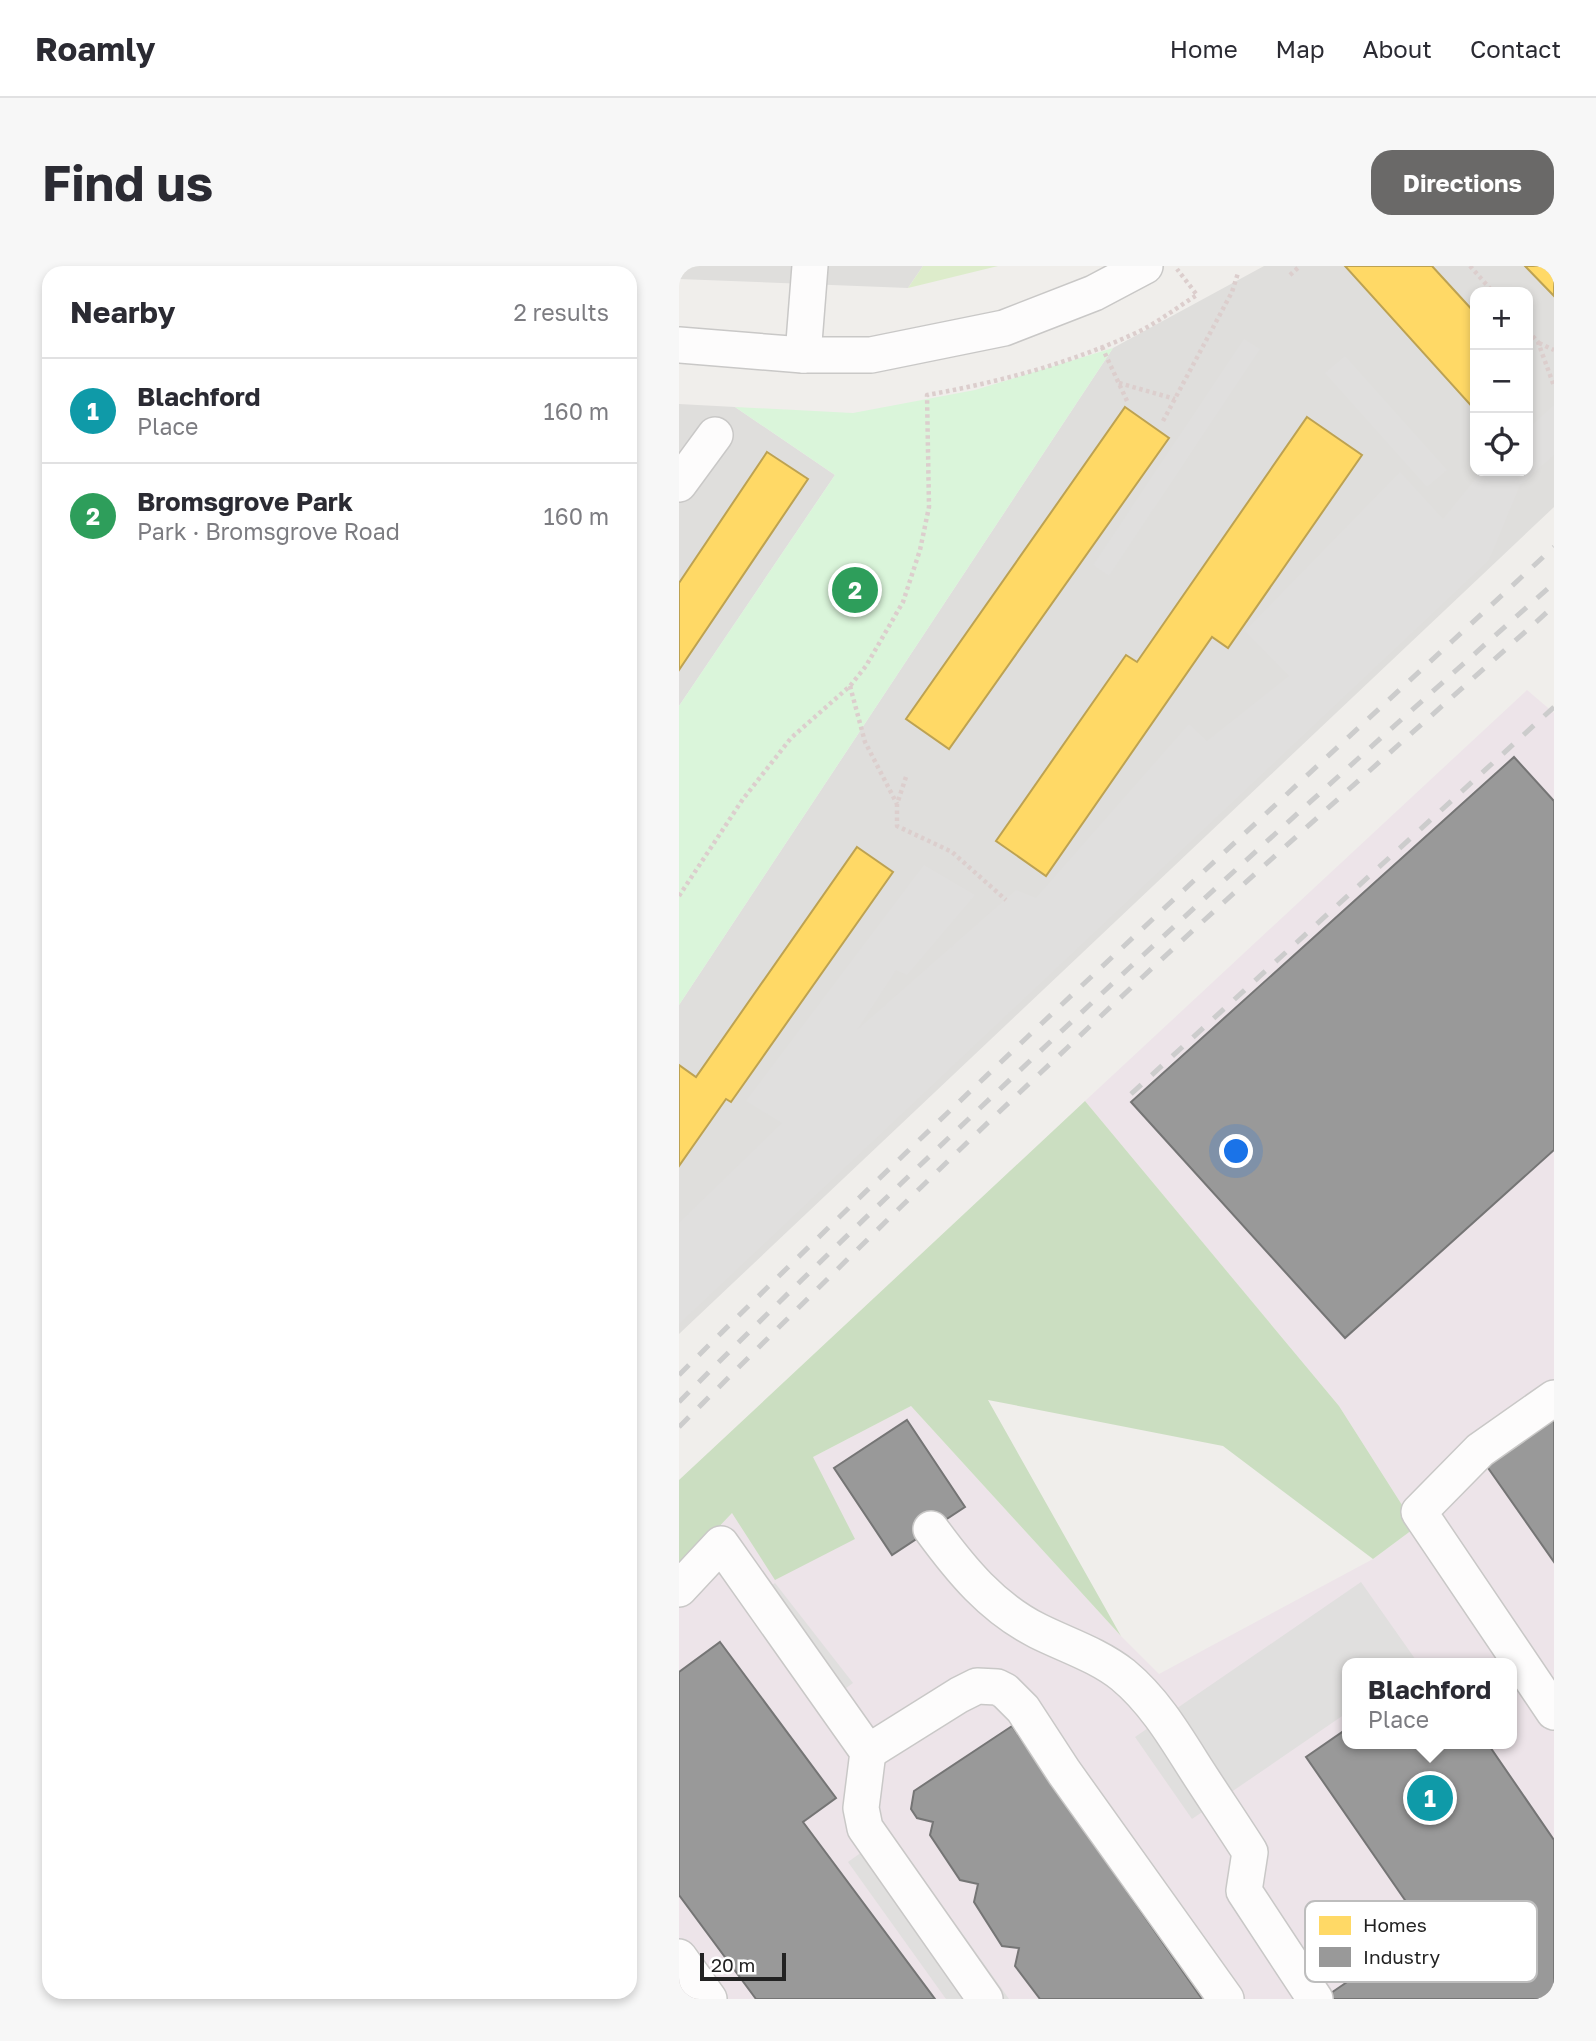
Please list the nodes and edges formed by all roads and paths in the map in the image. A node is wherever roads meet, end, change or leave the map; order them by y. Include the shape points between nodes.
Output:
1 (810, 266) edge
2 (1300, 266) edge
3 (1470, 266) edge
4 (1160, 267) edge
5 (1238, 273) dead end
6 (1290, 275) dead end
7 (1489, 287) edge
8 (1533, 336) edge
9 (1538, 342) junction
10 (679, 345) edge
11 (1102, 347) junction
12 (1554, 349) edge
13 (803, 355) junction
14 (1118, 383) junction
15 (1554, 386) edge
16 (1175, 400) junction
17 (1128, 401) dead end
18 (1163, 421) dead end
19 (715, 435) dead end
20 (679, 484) edge
21 (850, 685) junction
22 (906, 777) dead end
23 (897, 804) junction
24 (679, 896) edge
25 (1006, 900) dead end
26 (1554, 1398) edge
27 (931, 1529) dead end
28 (679, 1589) edge
29 (1554, 1712) edge
30 (868, 1752) junction
31 (679, 1957) edge
32 (709, 1999) edge
33 (985, 1999) edge
34 (1226, 1999) edge
35 (1315, 1999) edge

1 - 13 street
2 - 6 path
3 - 7 path
4 - 11 path via 1197,295 1145,328
4 - 13 street via 1004,328 871,355
5 - 16 path
8 - 9 path
9 - 12 path
9 - 15 path
10 - 13 street
11 - 14 path
11 - 21 path via 1035,370 927,396 929,507 920,550 903,602
14 - 16 path
14 - 17 path
16 - 18 path
19 - 20 street
21 - 23 path via 865,742
21 - 24 path via 791,738 743,799
22 - 23 path
23 - 25 path via 897,826 952,852
26 - 29 street via 1480,1450 1419,1512
27 - 35 street via 957,1566 996,1604 1035,1630 1112,1666 1158,1711 1250,1852 1244,1891
28 - 30 street via 721,1544
30 - 33 street via 861,1808 865,1828
30 - 34 street via 977,1686 1005,1691 1023,1709
31 - 32 street

